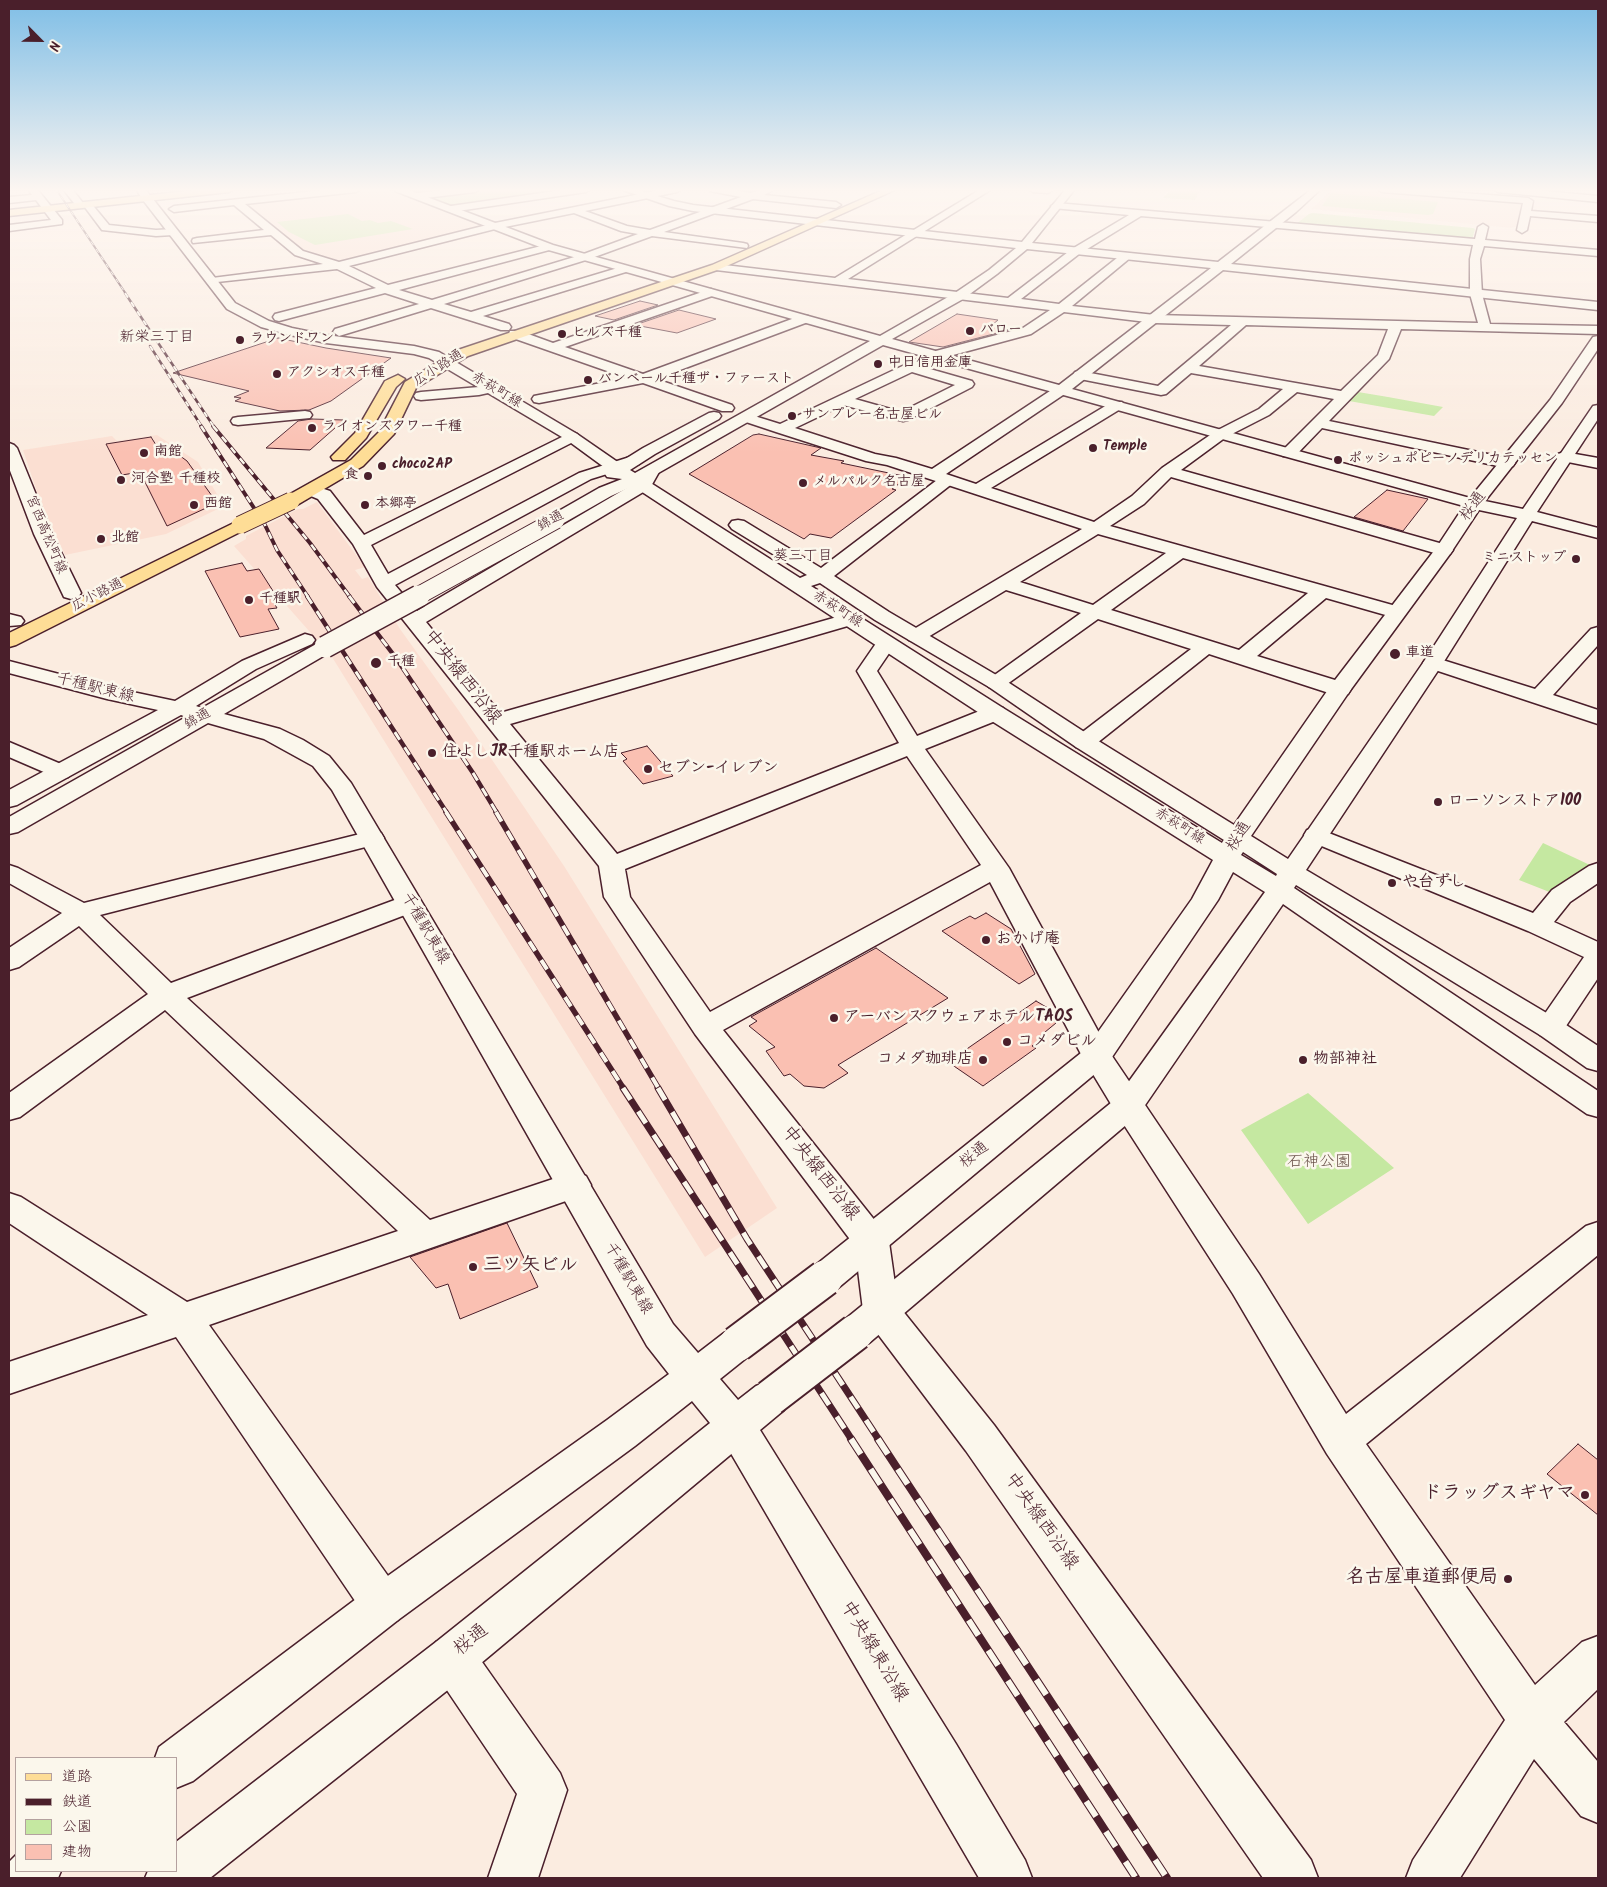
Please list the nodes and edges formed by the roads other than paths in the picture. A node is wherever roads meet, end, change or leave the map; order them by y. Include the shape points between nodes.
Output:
1 (209, 277) edge
2 (247, 277) edge
3 (363, 277) edge
4 (436, 277) edge
5 (519, 277) edge
6 (598, 277) edge
7 (653, 277) edge
8 (665, 277) edge
9 (690, 277) edge
10 (804, 277) edge
11 (844, 277) edge
12 (986, 277) edge
13 (1043, 277) edge
14 (1100, 277) edge
15 (1206, 277) edge
16 (1321, 277) edge
17 (1476, 277) edge
18 (232, 279) junction
19 (660, 279) junction
20 (954, 279) dead end
21 (212, 281) junction
22 (838, 281) junction
23 (674, 283) junction
24 (388, 290) junction
25 (934, 292) junction
26 (245, 293) dead end
27 (711, 294) junction
28 (1476, 294) junction
29 (959, 296) junction
30 (1010, 302) junction
31 (431, 304) junction
32 (910, 305) dead end
33 (1598, 306) edge
34 (1062, 308) junction
35 (470, 316) junction
36 (804, 319) junction
37 (1155, 319) junction
38 (1242, 322) junction
39 (877, 325) dead end
40 (1396, 325) junction
41 (1485, 327) junction
42 (510, 331) junction
43 (339, 332) junction
44 (861, 334) junction
45 (1596, 339) edge
46 (882, 341) junction
47 (1389, 342) junction
48 (1408, 342) dead end
49 (844, 344) dead end
50 (553, 347) junction
51 (1573, 348) dead end
52 (448, 351) junction
53 (938, 356) junction
54 (913, 368) junction
55 (1188, 368) junction
56 (1080, 375) junction
57 (643, 379) junction
58 (1294, 387) junction
59 (492, 388) junction
60 (1061, 390) junction
61 (421, 396) dead end
62 (1344, 396) junction
63 (539, 399) junction
64 (842, 400) junction
65 (1117, 405) junction
66 (1598, 410) edge
67 (305, 415) dead end
68 (748, 418) junction
69 (238, 421) dead end
70 (1318, 423) junction
71 (781, 429) junction
72 (1221, 434) junction
73 (572, 437) junction
74 (9, 448) edge
75 (1289, 453) junction
76 (1564, 456) junction
77 (1507, 463) junction
78 (1598, 463) edge
79 (1168, 471) junction
80 (13, 472) edge
81 (633, 472) junction
82 (940, 477) junction
83 (977, 490) junction
84 (295, 494) junction
85 (1474, 504) junction
86 (1528, 515) junction
87 (237, 520) junction
88 (1096, 528) junction
89 (1598, 533) edge
90 (361, 543) junction
91 (1444, 550) junction
92 (1181, 551) junction
93 (822, 576) junction
94 (1004, 583) junction
95 (384, 584) junction
96 (797, 585) junction
97 (1323, 591) junction
98 (71, 593) junction
99 (1096, 612) junction
100 (1396, 612) junction
101 (851, 619) junction
102 (415, 620) junction
103 (11, 622) edge
104 (1598, 632) edge
105 (916, 636) junction
106 (9, 641) edge
107 (320, 641) junction
108 (886, 643) junction
109 (1206, 647) junction
110 (1242, 658) junction
111 (1433, 663) junction
112 (9, 667) edge
113 (996, 683) junction
114 (1340, 689) junction
115 (1540, 697) junction
116 (192, 712) junction
117 (995, 713) junction
118 (1598, 717) edge
119 (496, 721) junction
120 (1084, 742) junction
121 (912, 746) junction
122 (9, 749) edge
123 (60, 772) junction
124 (9, 800) edge
125 (9, 827) edge
126 (1316, 835) junction
127 (372, 838) junction
128 (1232, 847) junction
129 (612, 865) junction
130 (996, 868) junction
131 (1598, 871) edge
132 (9, 873) edge
133 (1286, 881) junction
134 (409, 904) junction
135 (81, 912) junction
136 (1538, 925) junction
137 (1598, 952) edge
138 (1598, 957) edge
139 (9, 961) edge
140 (166, 996) junction
141 (705, 1027) junction
142 (1550, 1028) junction
143 (1097, 1056) junction
144 (1598, 1060) edge
145 (1128, 1106) junction
146 (1598, 1106) edge
147 (9, 1110) edge
148 (574, 1185) junction
149 (9, 1206) edge
150 (425, 1236) junction
151 (1598, 1236) edge
152 (872, 1242) junction
153 (184, 1319) junction
154 (869, 1321) junction
155 (694, 1377) junction
156 (9, 1378) edge
157 (736, 1426) junction
158 (1341, 1440) junction
159 (383, 1606) junction
160 (452, 1658) junction
161 (1598, 1658) edge
162 (1532, 1720) junction
163 (178, 1762) edge
164 (1598, 1799) edge
165 (178, 1872) edge
166 (513, 1878) edge
167 (1007, 1878) edge
168 (1293, 1878) edge
169 (1431, 1878) edge

1 - 21 street
2 - 18 street
3 - 24 street
4 - 24 street
5 - 31 street
6 - 35 street
7 - 19 street
8 - 19 main road, 広小路通
9 - 23 main road, 広小路通
10 - 22 street
11 - 22 street
12 - 29 street, 錦通
13 - 30 street
14 - 34 street
15 - 37 street
16 - 28 street
17 - 28 street
18 - 21 street
18 - 26 street
19 - 23 street
19 - 42 main road, 広小路通
20 - 25 street
21 - 52 street via 231,306 265,324 326,339
22 - 25 street
23 - 27 street
23 - 42 main road, 広小路通
24 - 31 street
24 - 43 street via 275,315
25 - 29 street
25 - 32 street
27 - 36 street
27 - 50 street
28 - 33 street
28 - 41 street
29 - 30 street
29 - 46 street, 錦通
30 - 34 street
31 - 35 street
31 - 43 street
34 - 37 street
34 - 53 street via 1026,331
35 - 42 street
36 - 44 street
36 - 57 street
37 - 38 street
37 - 56 street
38 - 40 street
38 - 55 street
39 - 44 street
40 - 41 street
40 - 47 street
41 - 45 street
42 - 50 street
42 - 52 main road, 広小路通
43 - 52 street via 415,340
44 - 46 street
44 - 49 street
45 - 51 street
45 - 77 street, 桜通 via 1555,403
46 - 53 street
46 - 68 street, 錦通
47 - 48 street
47 - 62 street via 1384,356
50 - 57 street
52 - 59 street, 赤萩町線
52 - 63 street, 赤萩町線
52 - 84 main road, 広小路通 via 390,384 361,435
52 - 84 main road, 広小路通 via 410,385 386,434 357,464
53 - 54 street
53 - 60 street
54 - 64 street
54 - 64 street via 967,384 903,417
55 - 56 street via 1161,391
55 - 58 street
56 - 60 street
57 - 63 street
57 - 81 street, 錦通 via 731,406
58 - 62 street
58 - 72 street via 1264,412
59 - 61 street via 479,392
59 - 73 street, 赤萩町線
60 - 65 street
60 - 82 street
62 - 70 street
63 - 81 street, 赤萩町線
64 - 71 street
65 - 72 street
65 - 83 street
66 - 76 street
67 - 69 street
68 - 71 street
68 - 81 street, 錦通
70 - 75 street
70 - 77 street
71 - 82 street
72 - 75 street
72 - 79 street
73 - 81 street, 赤萩町線
73 - 90 street
74 - 80 street, 宮西高松町線
75 - 85 street
76 - 78 street
76 - 86 street
77 - 85 street, 桜通
79 - 88 street via 1138,500
79 - 91 street
80 - 98 street, 宮西高松町線
81 - 93 street, 赤萩町線
81 - 95 street via 580,479
81 - 96 street, 赤萩町線
81 - 102 street
81 - 107 street, 錦通, bridge via 605,492 548,517
82 - 83 street
82 - 93 street
83 - 88 street
84 - 87 main road, 広小路通, bridge
84 - 90 street, 中央線西沿線 via 324,495
85 - 86 street
85 - 91 street, 桜通
86 - 89 street
86 - 111 street
87 - 98 main road, 広小路通
87 - 106 main road, 広小路通
88 - 92 street
88 - 94 street
90 - 95 street, 中央線西沿線
91 - 100 street, 桜通
92 - 97 street
92 - 99 street
93 - 96 street
93 - 105 street, 赤萩町線
94 - 99 street
94 - 105 street
95 - 102 street, 中央線西沿線
96 - 101 street, 赤萩町線
97 - 100 street
97 - 110 street
98 - 103 main road, 広小路通
99 - 109 street
99 - 113 street
100 - 114 street, 桜通
101 - 108 street, 赤萩町線
101 - 119 street
102 - 119 street, 中央線西沿線
104 - 115 street
105 - 113 street, 赤萩町線
107 - 116 street, 錦通
107 - 116 street, 錦通 via 249,665
108 - 117 street, 赤萩町線
108 - 121 street via 866,671
109 - 110 street
109 - 120 street
110 - 114 street
111 - 115 street
111 - 126 street
112 - 116 street, 千種駅東線
113 - 120 street, 赤萩町線
114 - 128 street, 桜通
115 - 118 street
116 - 123 street, 錦通
116 - 125 street, 錦通
116 - 127 street, 千種駅東線 via 272,734 321,761 343,788
117 - 121 street
117 - 128 street, 赤萩町線
119 - 129 street, 中央線西沿線
120 - 128 street, 赤萩町線
121 - 129 street
121 - 130 street
122 - 123 street
123 - 124 street, 錦通
126 - 133 street
126 - 136 street
127 - 134 street, 千種駅東線
127 - 135 street
128 - 133 street
128 - 143 street, 桜通 via 1205,900
129 - 141 street, 中央線西沿線 via 617,897
130 - 141 street
130 - 143 street
131 - 136 street via 1561,896
132 - 135 street
133 - 142 street
133 - 145 street
133 - 146 street
134 - 140 street
134 - 148 street, 千種駅東線
135 - 139 street
135 - 140 street
136 - 137 street
138 - 142 street
140 - 147 street
140 - 150 street
141 - 152 street, 中央線西沿線
142 - 144 street
143 - 145 street
143 - 152 street, 桜通
145 - 154 street
145 - 158 street via 1246,1284
148 - 150 street
148 - 155 street, 千種駅東線 via 660,1335
149 - 153 street
150 - 153 street
151 - 158 street
152 - 154 street
152 - 155 street, 桜通, bridge
153 - 156 street
153 - 159 street
154 - 157 street, 桜通, bridge
154 - 168 street, 中央線西沿線 via 980,1438
155 - 157 street, 千種駅東線
155 - 159 street
157 - 160 street, 桜通
157 - 167 street, 中央線東沿線
158 - 162 street
159 - 163 street
160 - 165 street, 桜通
160 - 166 street via 543,1790
161 - 162 street
162 - 164 street
162 - 169 street

